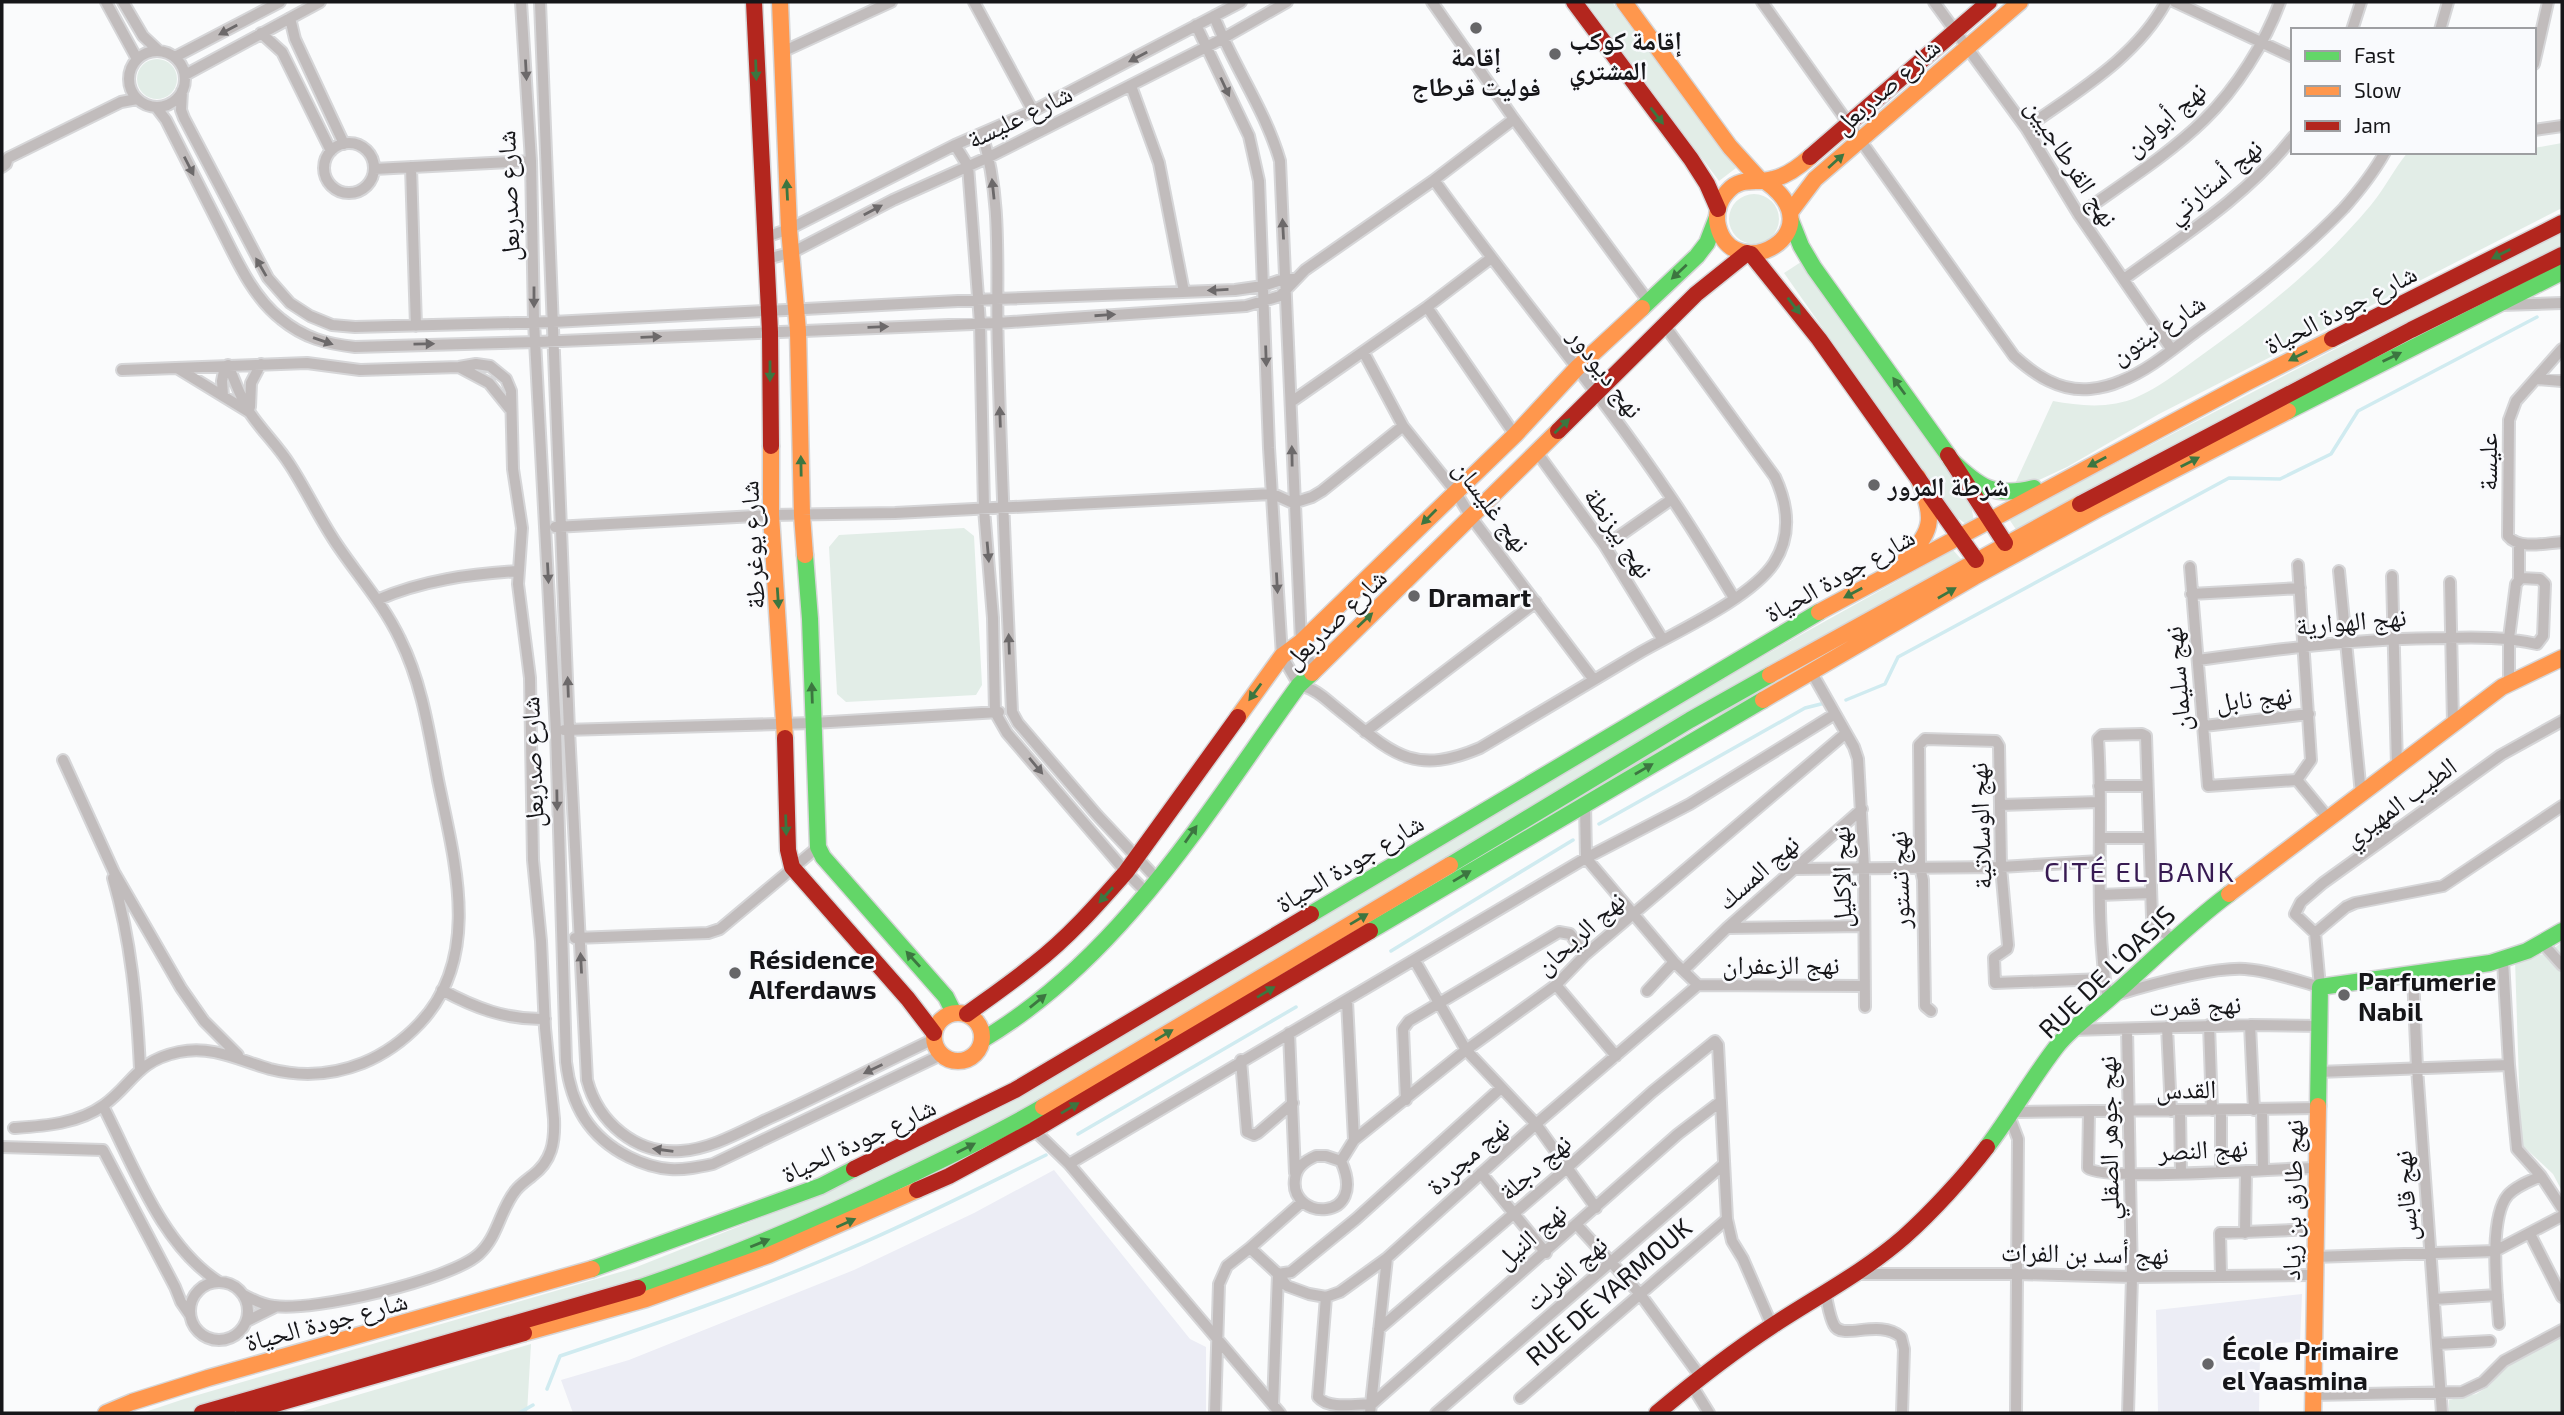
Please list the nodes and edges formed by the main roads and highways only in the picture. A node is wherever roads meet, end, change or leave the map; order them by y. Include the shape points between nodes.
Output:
1 (754, 2) edge
2 (780, 2) edge
3 (1574, 2) edge
4 (1624, 2) edge
5 (1989, 2) edge
6 (2020, 2) edge
7 (1763, 181) junction
8 (1717, 213) junction
9 (1791, 216) junction
10 (2562, 223) edge
11 (1749, 253) junction
12 (2562, 255) edge
13 (2562, 272) edge
14 (1951, 460) junction
15 (1918, 477) junction
16 (2066, 478) junction
17 (1990, 520) junction
18 (1959, 537) junction
19 (2005, 543) junction
20 (1976, 560) junction
21 (1879, 580) junction
22 (2562, 658) edge
23 (2562, 931) edge
24 (960, 1014) junction
25 (934, 1036) junction
26 (982, 1040) junction
27 (106, 1413) edge
28 (202, 1413) edge
29 (244, 1413) edge
30 (1657, 1413) edge
31 (2313, 1413) edge

1 -> 25 main road, شارع يوغرطة via 770,332 771,515 785,723 786,832 792,867 908,999
24 -> 2 main road, شارع يوغرطة via 818,847
3 -> 8 main road via 1691,159 1707,184
4 - 7 main road via 1730,147
5 - 7 main road, شارع صدربعل via 1807,160
9 -> 6 main road, شارع صدربعل via 1815,179
7 - 8 main road via 1746,180 1733,186 1723,196
7 - 9 main road via 1782,192
8 - 11 main road via 1726,240
8 -> 24 main road, شارع صدربعل via 1702,250 1282,656 1126,872 1060,941 1013,981
9 - 11 main road via 1787,235 1777,245
14 -> 9 main road via 1814,268
10 -> 16 main road, شارع جودة الحياة
11 -> 15 main road via 1819,339
26 -> 11 main road, شارع صدربعل via 1009,1024 1093,954 1158,880 1314,668 1711,281
12 - 19 main road, شارع جودة الحياة
29 -> 13 main road via 646,1299 839,1226 950,1176 1974,577
14 - 16 main road via 1973,481 1996,493 2025,491
14 - 17 main road
15 - 18 main road
15 - 21 main road via 1929,508 1930,529 1922,543
16 - 17 main road, شارع جودة الحياة
17 - 18 main road, شارع جودة الحياة
17 - 19 main road
18 - 20 main road
18 - 21 main road, شارع جودة الحياة
19 - 20 main road, شارع جودة الحياة
28 -> 20 main road, شارع جودة الحياة via 640,1287 820,1218 930,1166 1028,1116 1690,720
21 -> 27 main road, شارع جودة الحياة via 1788,629 1015,1090 821,1186 573,1276 208,1378
22 - 30 main road, RUE DE L'OASIS via 2509,683 2197,918 2071,1030 1975,1164 1905,1236 1696,1380
23 - 31 main road, نهج طارق بن زياد via 2544,945 2503,961 2320,987
24 - 25 main road via 943,1017
24 - 26 main road via 980,1026
25 - 26 main road via 941,1055 952,1060 967,1060

